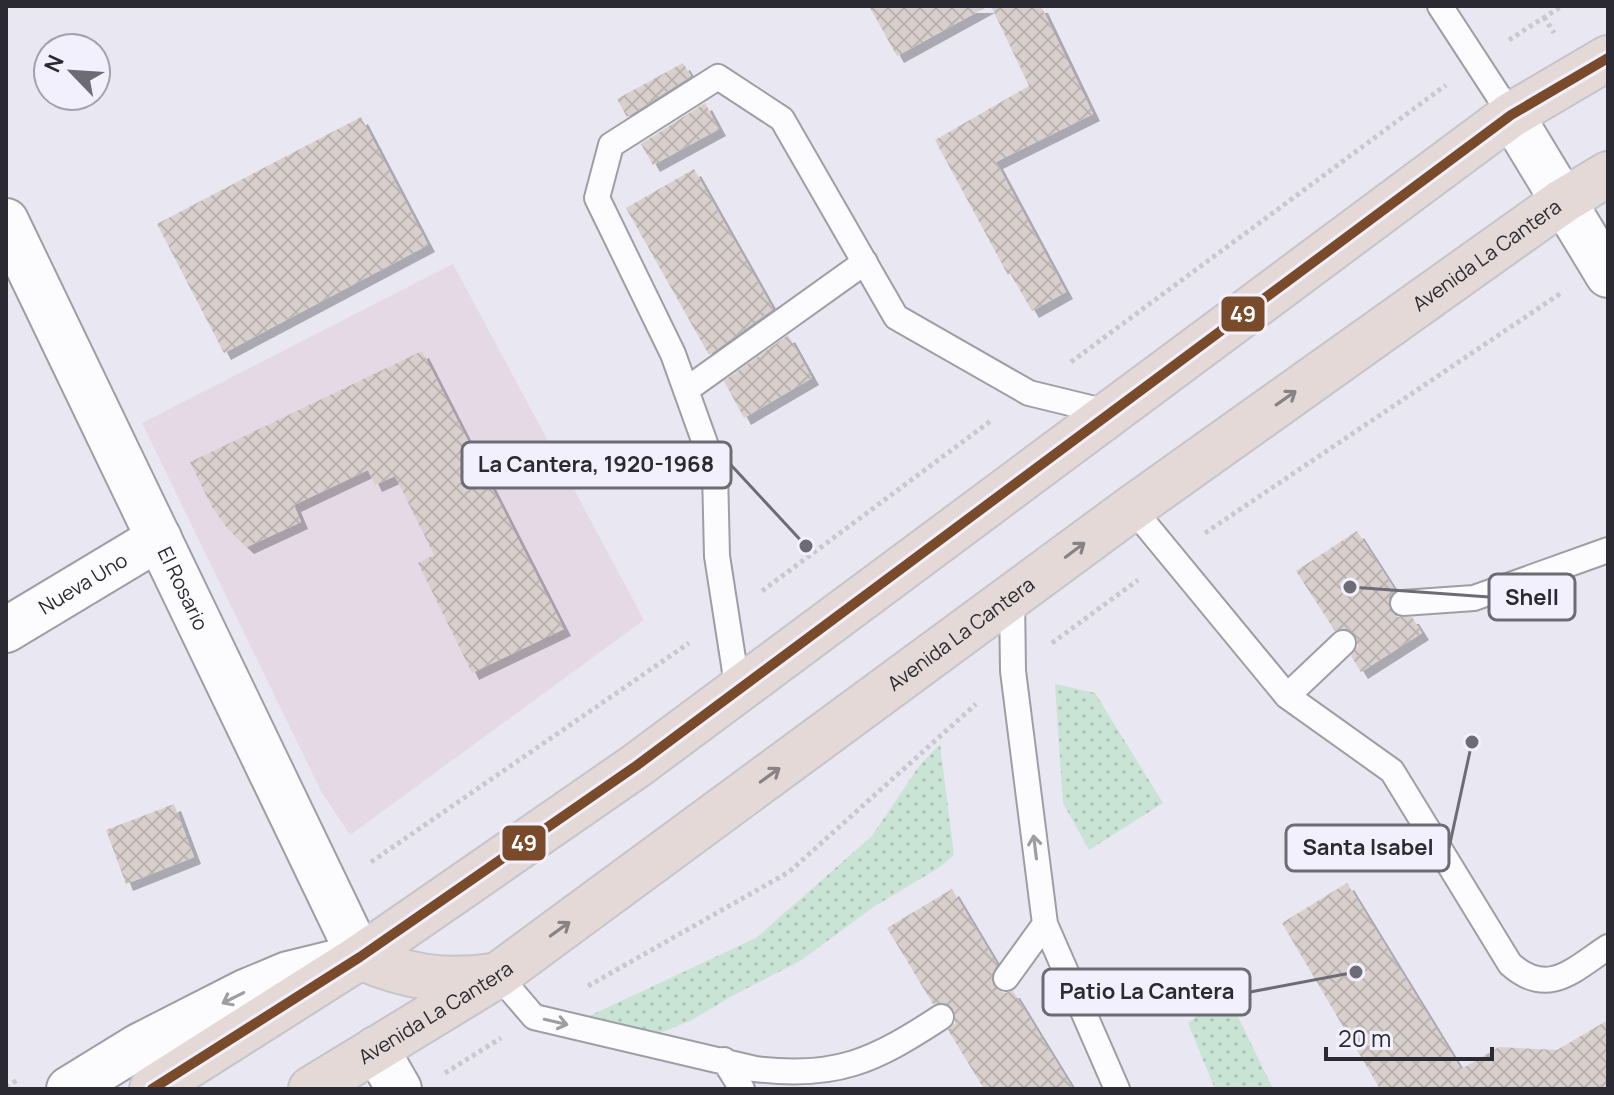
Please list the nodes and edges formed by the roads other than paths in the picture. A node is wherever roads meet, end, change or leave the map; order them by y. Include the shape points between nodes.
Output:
1 (1440, 6) edge
2 (1608, 58) edge
3 (1511, 115) junction
4 (1608, 174) edge
5 (1563, 201) junction
6 (6, 221) edge
7 (865, 262) junction
8 (1608, 275) edge
9 (686, 390) junction
10 (1111, 413) junction
11 (1132, 508) junction
12 (159, 538) junction
13 (1608, 550) edge
14 (1012, 597) junction
15 (1403, 603) dead end
16 (6, 630) edge
17 (1343, 643) dead end
18 (738, 691) junction
19 (1287, 696) junction
20 (1045, 924) junction
21 (1608, 947) edge
22 (360, 957) junction
23 (498, 975) junction
24 (1006, 978) dead end
25 (941, 1017) dead end
26 (376, 1049) junction
27 (724, 1060) junction
28 (69, 1089) edge
29 (152, 1089) edge
30 (311, 1089) edge
31 (399, 1089) edge
32 (742, 1089) edge
33 (1117, 1089) edge

1 - 3 lane
2 - 3 highway
3 - 5 street
3 - 10 highway
4 - 5 highway, Avenida La Cantera
5 - 8 street
11 -> 5 highway, Avenida La Cantera
6 - 12 street, El Rosario
7 - 9 lane
7 - 9 lane via 782,119 718,77 611,145 597,198
7 - 10 lane via 896,317 1029,393
9 - 18 lane via 715,471 717,556
10 - 18 highway
14 -> 11 highway, Avenida La Cantera
11 - 19 lane
12 - 16 street, Nueva Uno
12 - 22 street, El Rosario
13 - 15 lane via 1474,598
20 -> 14 lane via 1013,671
23 -> 14 highway, Avenida La Cantera
17 - 19 lane
18 - 22 highway
19 - 21 lane via 1392,771 1510,964 1522,975 1553,980
20 - 24 lane
20 - 33 lane
22 - 23 highway via 419,977 458,981
22 -> 28 street via 288,974 245,992
22 - 29 highway
23 - 26 highway, Avenida La Cantera
23 -> 27 lane via 534,1017
25 - 27 lane via 884,1053 849,1066 786,1073
26 - 30 highway, Avenida La Cantera
26 - 31 street
27 - 32 lane

